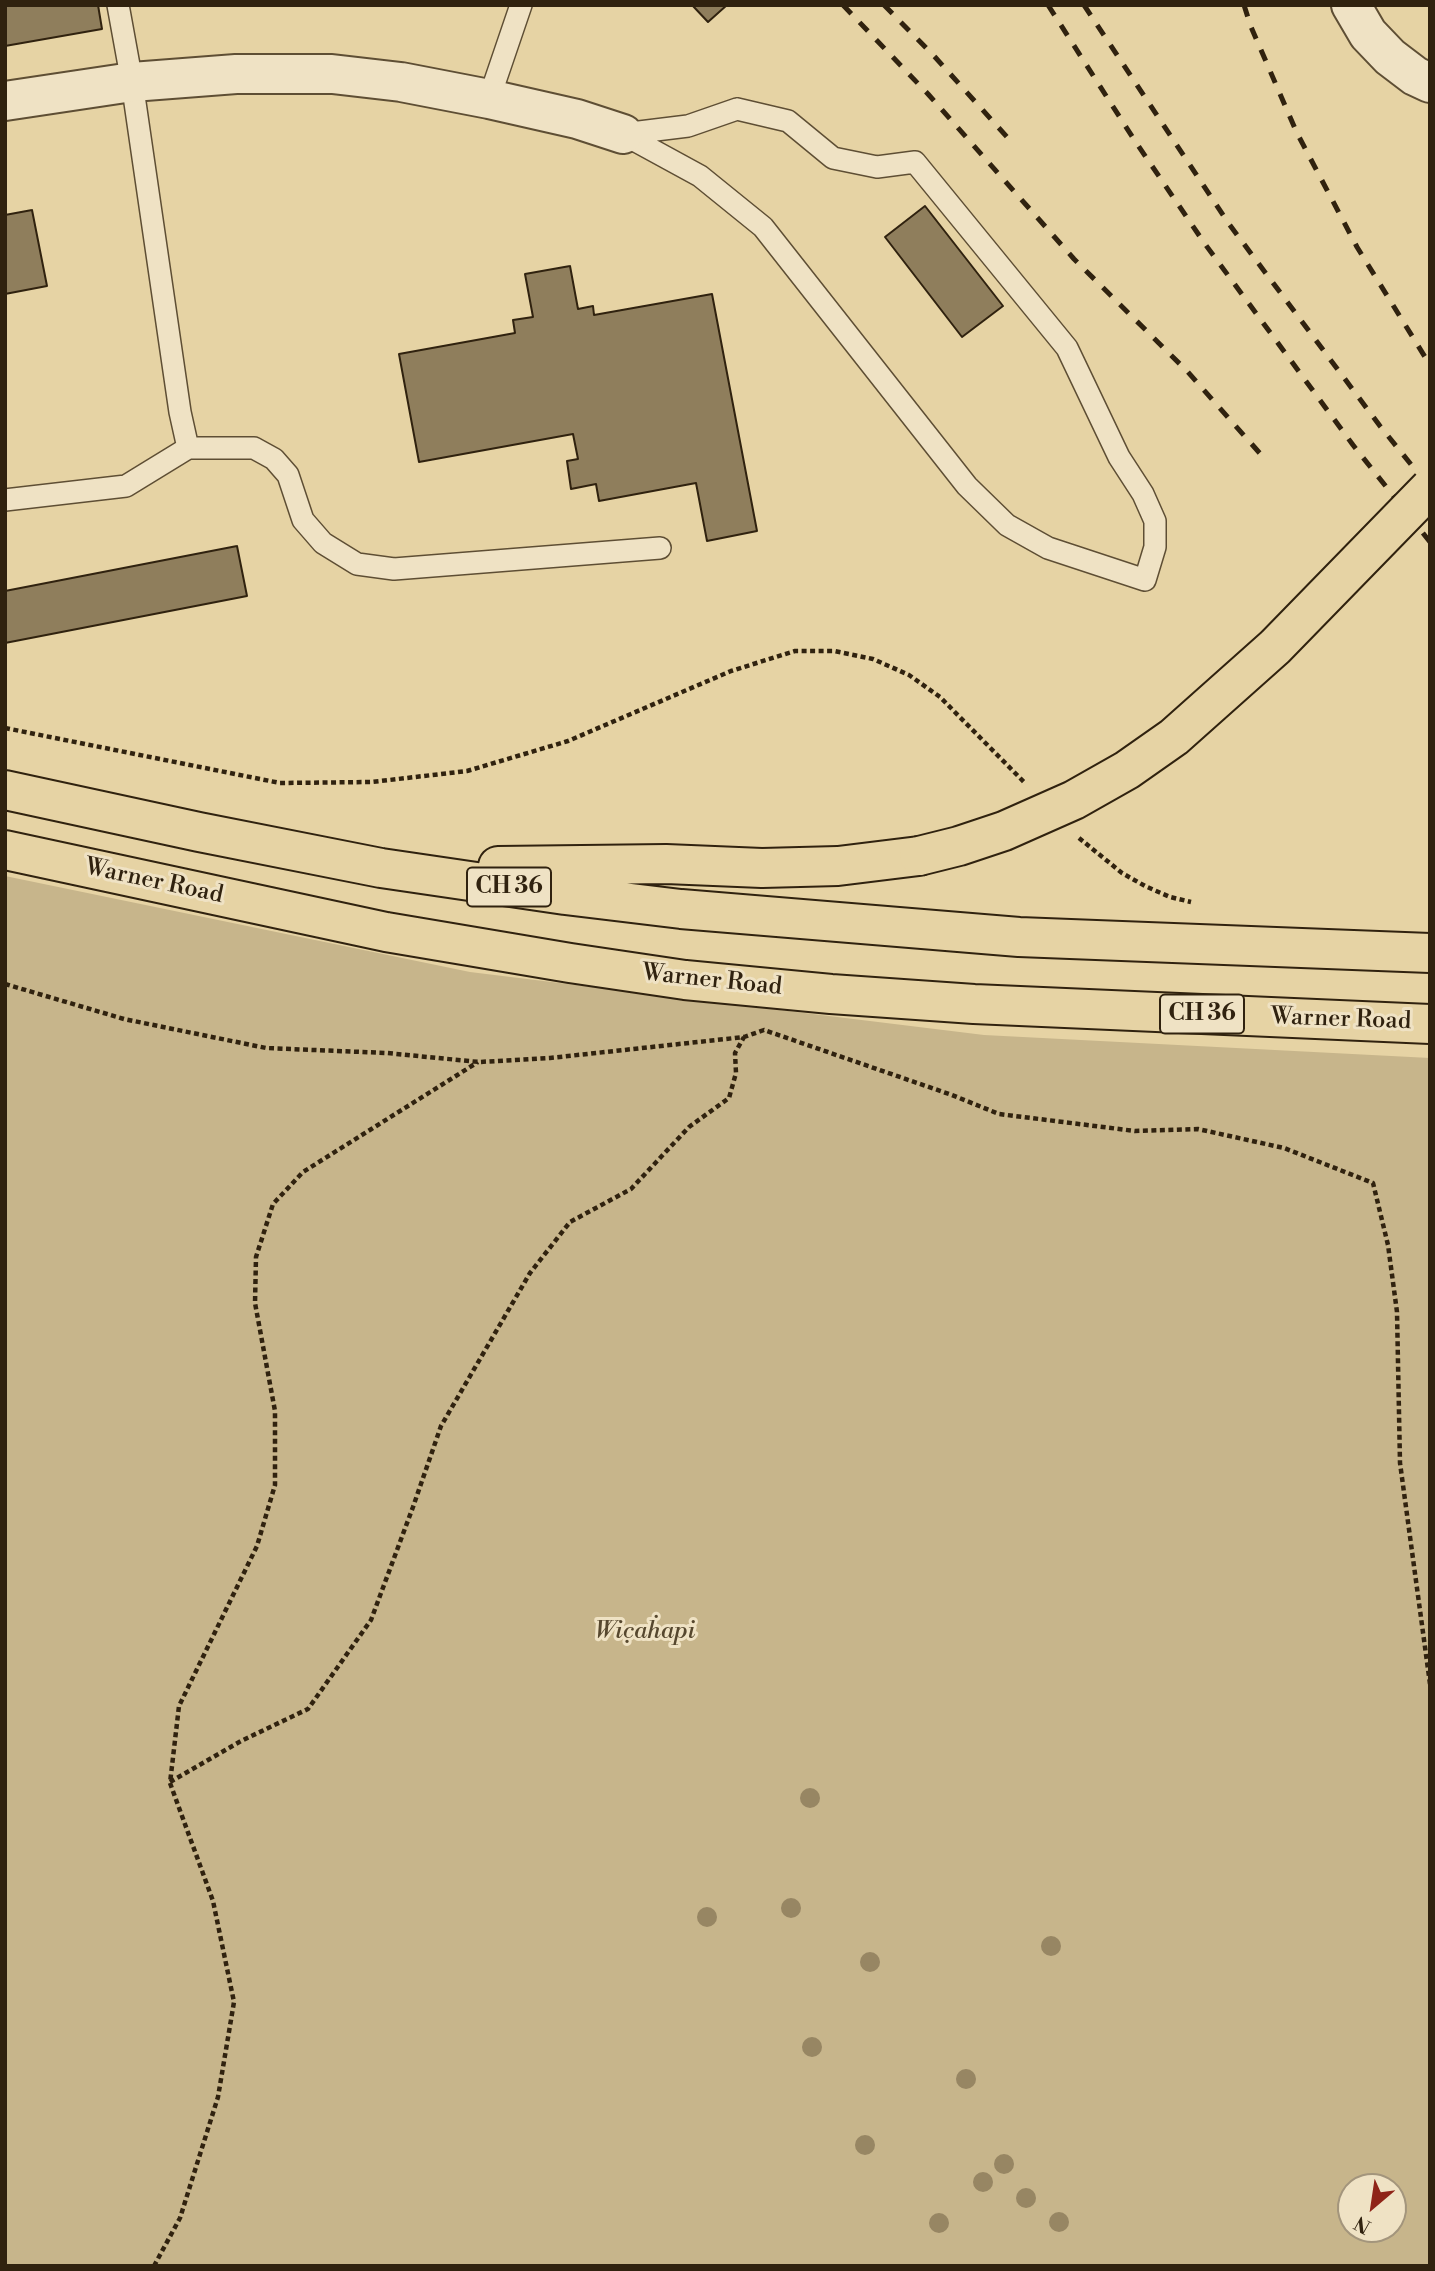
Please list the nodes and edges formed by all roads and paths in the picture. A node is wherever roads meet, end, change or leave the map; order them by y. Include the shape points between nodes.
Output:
1 (118, 5) edge
2 (521, 5) edge
3 (1351, 5) edge
4 (132, 82) junction
5 (1430, 82) edge
6 (489, 99) junction
7 (5, 101) edge
8 (624, 134) junction
9 (188, 448) junction
10 (1430, 488) edge
11 (5, 500) edge
12 (660, 548) dead end
13 (5, 727) edge
14 (5, 790) edge
15 (1033, 790) dead end
16 (1075, 835) dead end
17 (5, 850) edge
18 (381, 868) junction
19 (1201, 904) dead end
20 (1430, 953) edge
21 (5, 984) edge
22 (1430, 1024) edge
23 (744, 1037) junction
24 (479, 1062) junction
25 (1430, 1685) edge
26 (170, 1783) junction
27 (154, 2266) edge

1 - 4 lane
2 - 6 lane
3 - 5 street via 1368,34 1390,57
4 - 6 street via 236,74 332,74
4 - 7 street
4 - 9 lane
6 - 8 street
8 - 8 lane via 700,176 763,227 967,486 1007,525 1048,548 1145,580 1155,547 1155,521 1067,348 915,162 877,167 833,158 788,121 737,108 688,126
9 - 11 lane via 126,486
9 - 12 lane via 254,448 274,459 288,475 303,520 323,543 357,564 394,569
10 - 18 highway, bridge via 1275,647 1174,737 1074,800 1004,831 919,856 838,866
13 - 15 path via 280,783 372,782 467,771 568,741 731,671 795,651 834,651 873,659 909,675 940,697
14 - 18 highway, CH 36
16 - 19 path via 1145,886
17 - 22 highway, Warner Road / CH 36 via 386,932 698,981 974,1004
18 - 20 highway, CH 36 via 681,909 1018,937
21 - 24 path via 124,1019 266,1048
23 - 24 path
23 - 25 path via 764,1030 999,1114 1135,1131 1198,1129 1284,1148 1373,1183 1397,1312 1399,1463
23 - 26 path via 735,1053 736,1073 729,1098 689,1128 631,1189 570,1222 530,1273 441,1426 371,1620 308,1709
24 - 26 path via 303,1172 273,1204 256,1257 255,1303 275,1411 275,1485 257,1546 179,1706
26 - 27 path via 213,1901 234,2002 218,2097 180,2218

